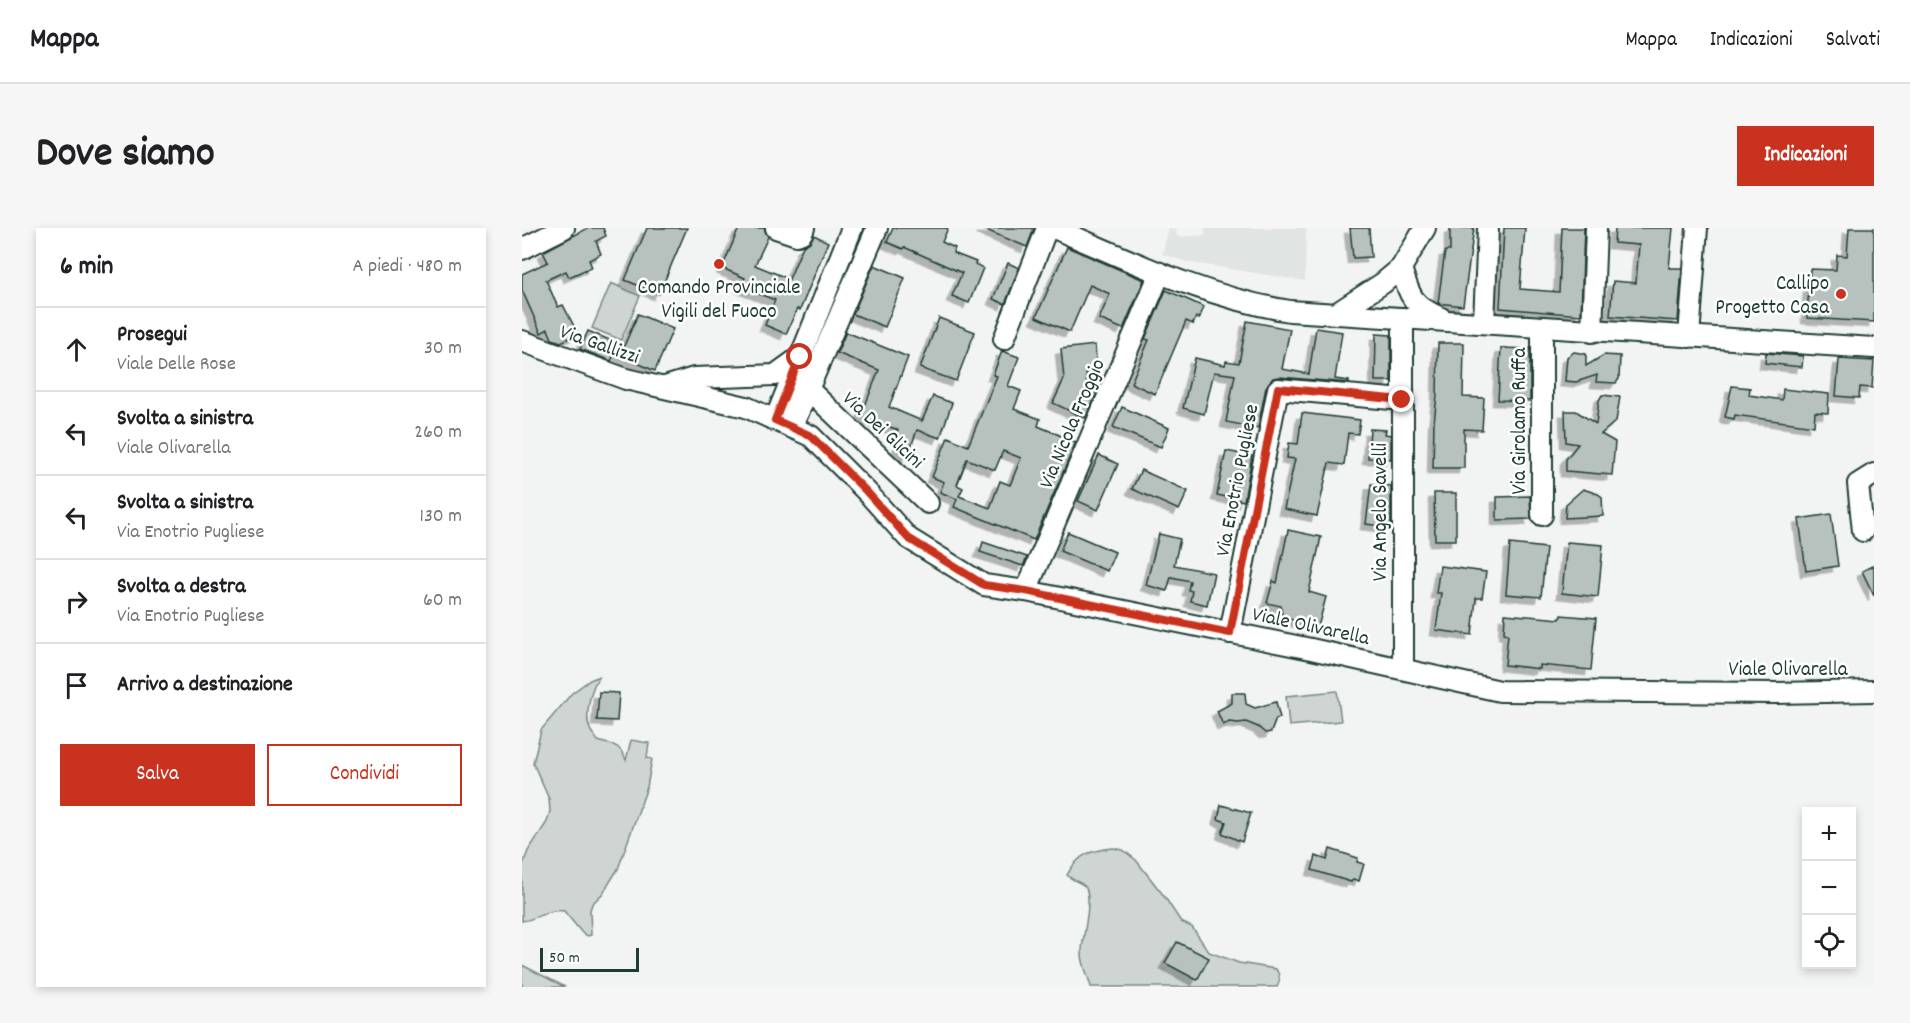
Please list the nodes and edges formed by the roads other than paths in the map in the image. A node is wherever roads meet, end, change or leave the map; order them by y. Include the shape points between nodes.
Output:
1 (776, 228) edge
2 (804, 228) edge
3 (852, 228) edge
4 (877, 228) edge
5 (1047, 228) edge
6 (1054, 228) edge
7 (1425, 228) edge
8 (1488, 228) edge
9 (1596, 228) edge
10 (1697, 228) edge
11 (554, 230) edge
12 (522, 249) edge
13 (1401, 268) junction
14 (1160, 273) junction
15 (1383, 284) junction
16 (1410, 295) junction
17 (1337, 313) junction
18 (1377, 316) junction
19 (1403, 318) junction
20 (1449, 321) junction
21 (1484, 323) junction
22 (1542, 327) junction
23 (1592, 332) junction
24 (1689, 337) junction
25 (1004, 339) dead end
26 (522, 341) edge
27 (1874, 348) edge
28 (800, 357) junction
29 (663, 387) junction
30 (808, 389) junction
31 (1402, 400) junction
32 (783, 424) junction
33 (1874, 474) edge
34 (928, 503) dead end
35 (1542, 515) dead end
36 (1863, 531) dead end
37 (1026, 591) junction
38 (1230, 633) junction
39 (1403, 669) junction
40 (1874, 691) edge

1 - 2 street via 796,235
3 - 28 street
4 - 30 street
5 - 25 street
6 - 14 street
7 - 13 street
8 - 21 street
9 - 23 street
10 - 24 street
11 - 12 street
13 - 15 street
13 - 16 street
14 - 17 street via 1258,306
14 - 37 street, Via Nicola Froggio
15 - 17 street
15 - 18 street
16 - 18 street
16 - 20 street via 1422,309
17 - 18 street
18 - 19 street
19 - 20 street
19 - 31 street, Via Angelo Savelli
20 - 21 street
21 - 22 street
22 - 23 street
22 - 35 street, Via Girolamo Ruffa
23 - 24 street
24 - 27 street
26 - 29 street, Via Gallizzi via 626,379
28 - 29 street via 775,375 694,378
28 - 32 street
29 - 32 street, Viale Olivarella via 746,407
30 - 32 street
30 - 34 street, Via Dei Glicini
31 - 38 street, Via Enotrio Pugliese via 1278,388
31 - 39 street, Via Angelo Savelli
32 - 37 street, Viale Olivarella via 811,436 908,538 984,585
33 - 36 street via 1858,484
37 - 38 street, Viale Olivarella
38 - 39 street, Viale Olivarella
39 - 40 street, Viale Olivarella via 1500,691

